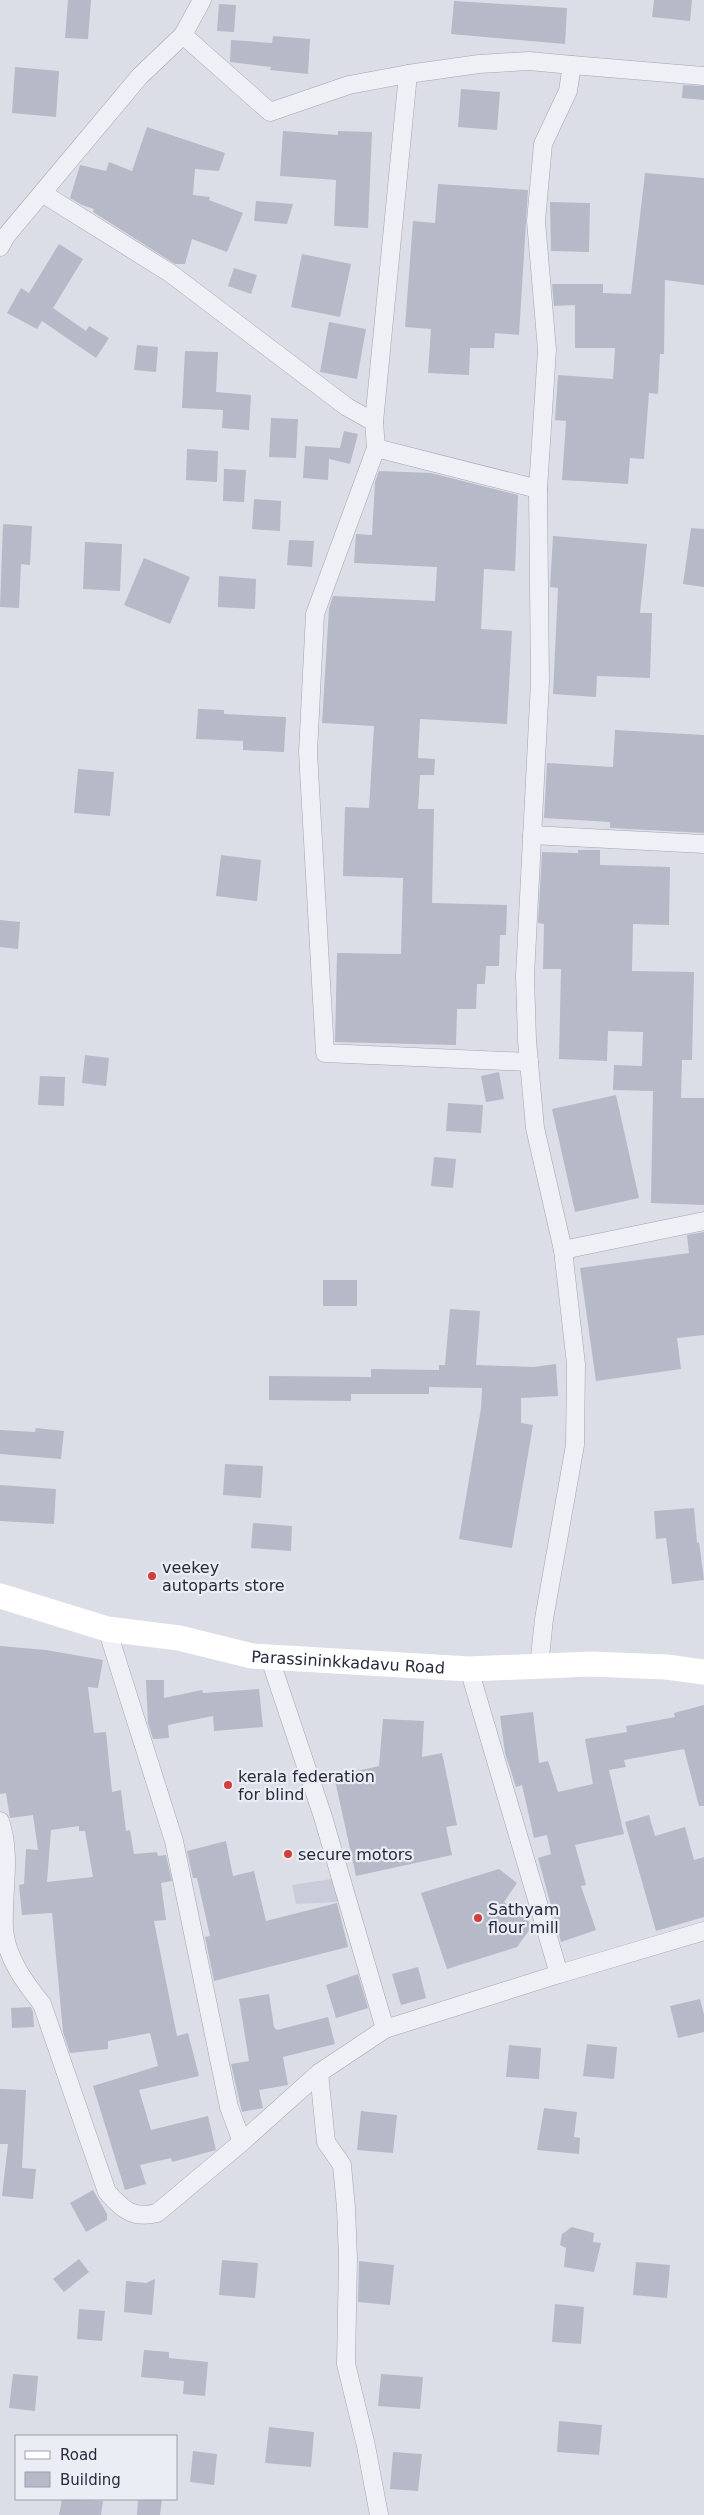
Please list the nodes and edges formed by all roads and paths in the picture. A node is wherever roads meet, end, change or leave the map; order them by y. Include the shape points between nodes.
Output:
1 (202, 0) edge
2 (183, 35) junction
3 (572, 65) junction
4 (408, 74) junction
5 (704, 76) edge
6 (42, 194) junction
7 (0, 247) edge
8 (374, 422) junction
9 (376, 448) junction
10 (538, 490) junction
11 (532, 836) junction
12 (704, 844) edge
13 (529, 1062) junction
14 (704, 1221) edge
15 (563, 1250) junction
16 (0, 1596) edge
17 (107, 1629) junction
18 (269, 1656) junction
19 (539, 1666) junction
20 (469, 1669) junction
21 (704, 1672) edge
22 (0, 1821) edge
23 (704, 1931) edge
24 (559, 1974) junction
25 (385, 2029) junction
26 (319, 2073) junction
27 (242, 2142) junction
28 (379, 2515) edge

1 - 2 street
2 - 4 street via 270,112 349,85
2 - 6 street via 140,76
3 - 4 street via 519,61
3 - 5 street
3 - 10 street via 568,91 543,144 537,212 547,350
4 - 8 street
6 - 7 street
6 - 8 street via 170,274 348,408
8 - 9 street
9 - 10 street
9 - 13 street via 315,614 308,752 325,1053
10 - 11 street via 540,682
11 - 12 street
11 - 13 street via 525,976
13 - 15 street via 535,1128
14 - 15 street
15 - 19 street via 576,1364 575,1445 544,1619
16 - 17 main road, Parassininkkadavu Road
17 - 18 main road, Parassininkkadavu Road via 179,1638 252,1656
17 - 27 street via 174,1840 229,2107
18 - 20 main road, Parassininkkadavu Road
18 - 25 street via 322,1817
19 - 20 main road, Parassininkkadavu Road
19 - 21 main road, Parassininkkadavu Road via 600,1664
20 - 24 street
22 - 27 street via 5,1837 4,1930 10,1953 26,1985 42,2004 107,2192 129,2212 143,2216 157,2213
23 - 24 street
24 - 25 street
25 - 26 street
26 - 27 street
26 - 28 street via 326,2142 342,2165 346,2208 346,2364

